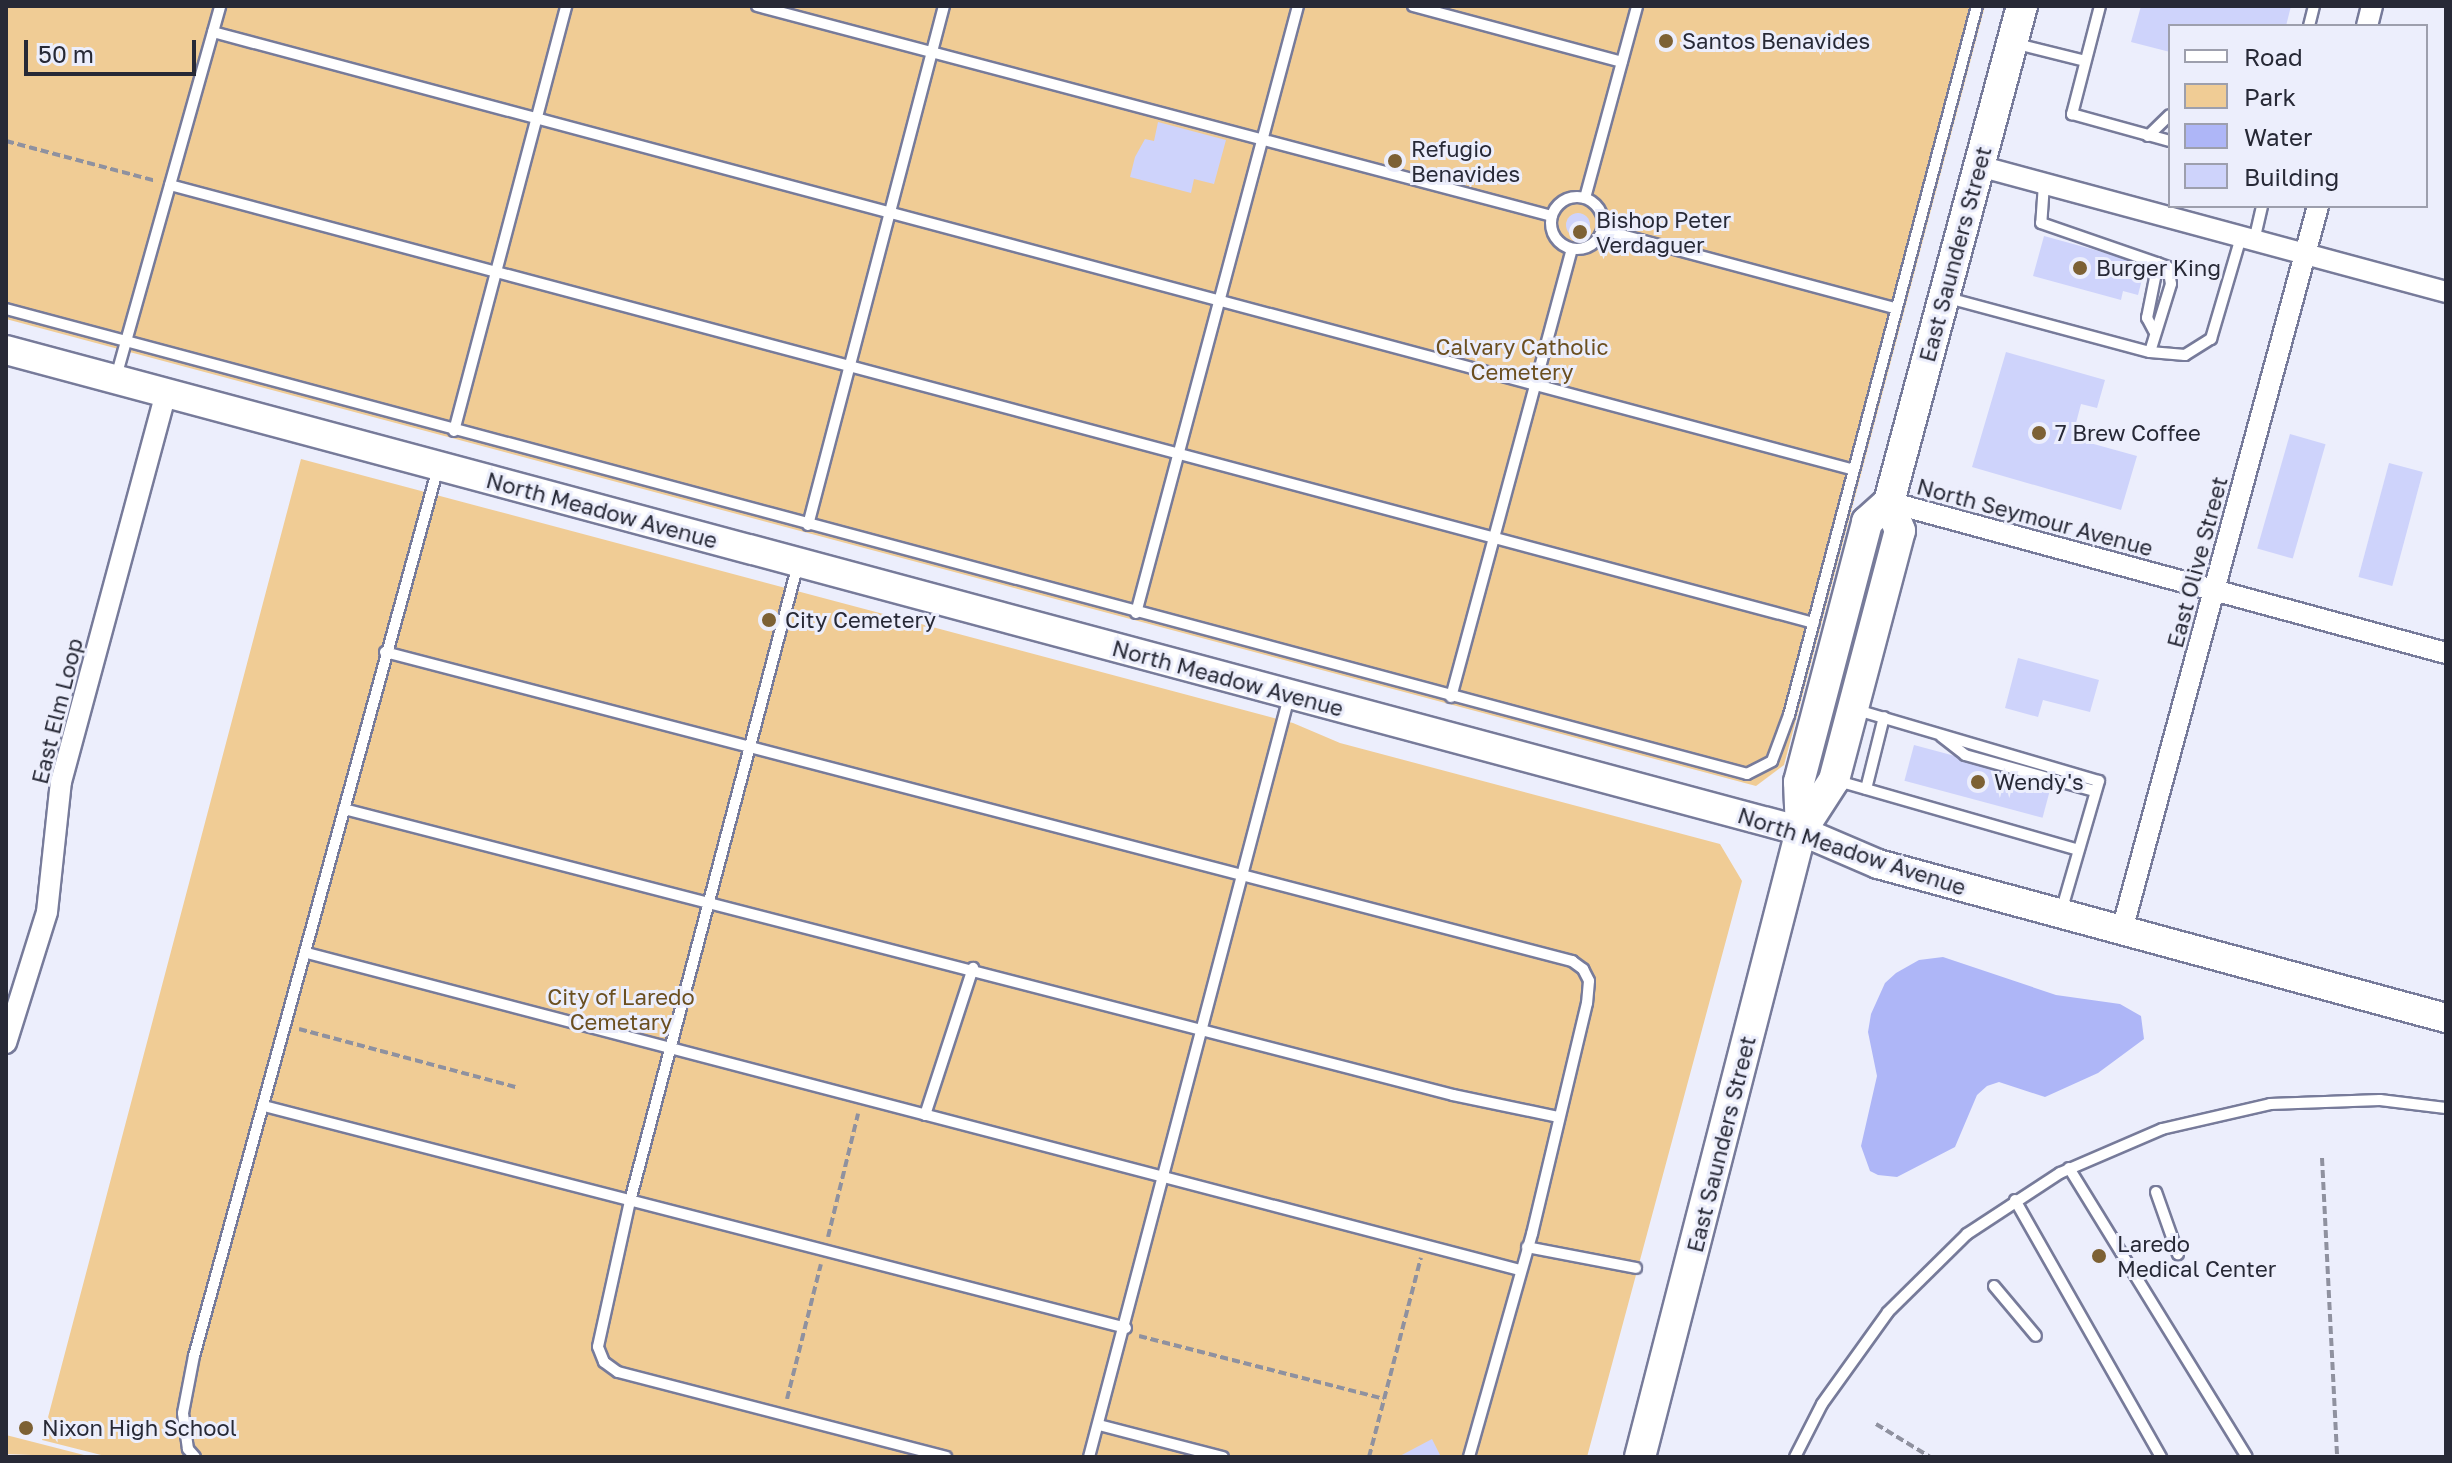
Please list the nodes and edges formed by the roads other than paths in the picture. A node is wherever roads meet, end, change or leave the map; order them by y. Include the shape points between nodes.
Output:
1 (220, 6) edge
2 (566, 6) edge
3 (757, 6) edge
4 (944, 6) edge
5 (1298, 6) edge
6 (1413, 6) edge
7 (1637, 6) edge
8 (1977, 6) edge
9 (2022, 6) edge
10 (2100, 6) edge
11 (213, 32) junction
12 (2012, 42) junction
13 (932, 52) junction
14 (2085, 61) junction
15 (1622, 62) junction
16 (2168, 117) edge
17 (537, 119) junction
18 (2148, 136) junction
19 (1262, 140) junction
20 (2168, 141) edge
21 (1979, 166) junction
22 (2044, 184) junction
23 (170, 185) junction
24 (1585, 198) junction
25 (2261, 208) edge
26 (2317, 208) edge
27 (890, 213) junction
28 (1552, 216) junction
29 (1603, 230) junction
30 (2248, 239) junction
31 (1572, 249) junction
32 (2305, 254) junction
33 (496, 272) junction
34 (2446, 292) edge
35 (1944, 297) junction
36 (1219, 301) junction
37 (6, 309) edge
38 (1897, 309) junction
39 (126, 340) junction
40 (6, 350) edge
41 (2150, 352) junction
42 (849, 366) junction
43 (115, 379) junction
44 (1536, 385) junction
45 (166, 393) junction
46 (454, 431) junction
47 (1178, 454) junction
48 (438, 466) junction
49 (1854, 470) junction
50 (1889, 502) junction
51 (808, 525) junction
52 (1494, 538) junction
53 (799, 562) junction
54 (2214, 590) junction
55 (1136, 613) junction
56 (1814, 623) junction
57 (385, 652) junction
58 (2446, 653) edge
59 (1289, 694) junction
60 (1451, 697) junction
61 (1853, 708) junction
62 (1884, 717) junction
63 (750, 747) junction
64 (1834, 780) junction
65 (1866, 789) junction
66 (344, 809) junction
67 (1801, 831) junction
68 (2078, 850) junction
69 (1243, 875) junction
70 (710, 901) junction
71 (2061, 914) junction
72 (2122, 930) junction
73 (307, 953) junction
74 (973, 968) junction
75 (2446, 1018) edge
76 (1204, 1027) junction
77 (6, 1043) edge
78 (670, 1048) junction
79 (264, 1106) junction
80 (2446, 1108) edge
81 (925, 1115) junction
82 (1558, 1117) junction
83 (2069, 1168) junction
84 (1165, 1179) junction
85 (2156, 1192) dead end
86 (2015, 1200) junction
87 (630, 1201) junction
88 (1527, 1247) junction
89 (2178, 1254) dead end
90 (1636, 1268) dead end
91 (1520, 1270) junction
92 (1994, 1286) dead end
93 (1126, 1328) junction
94 (2036, 1336) dead end
95 (1099, 1425) junction
96 (195, 1457) edge
97 (946, 1457) edge
98 (1089, 1457) edge
99 (1223, 1457) edge
100 (1469, 1457) edge
101 (1640, 1457) edge
102 (1795, 1457) edge
103 (2161, 1457) edge
104 (2247, 1457) edge

1 - 11 lane
2 - 17 lane
3 - 13 lane
4 - 13 lane
5 - 19 lane
6 - 15 lane
7 - 15 lane
8 - 38 lane
9 - 12 main road, East Saunders Street
10 - 14 lane
11 - 17 lane
11 - 23 lane
12 - 14 lane
12 - 21 main road, East Saunders Street
13 - 19 lane
13 - 27 lane
14 - 18 lane via 2072,114
15 - 24 lane
16 - 18 lane
17 - 27 lane
17 - 33 lane
18 - 20 lane
19 - 28 lane
19 - 36 lane
21 - 22 street
21 - 35 main road, East Saunders Street
22 - 30 street
22 - 41 lane via 2041,223 2168,267 2171,284
23 - 33 lane
23 - 39 lane
24 - 28 lane via 1569,198
24 - 29 lane via 1602,214
25 - 30 lane
26 - 32 street, East Olive Street
27 - 36 lane
27 - 42 lane
28 - 31 lane via 1555,237
29 - 31 lane via 1594,243
29 - 38 lane
30 - 32 street
30 - 41 lane via 2211,339 2185,355
31 - 44 lane
32 - 34 street
32 - 54 street, East Olive Street
33 - 42 lane
33 - 46 lane
35 - 41 lane
35 - 50 main road, East Saunders Street
36 - 44 lane
36 - 47 lane
37 - 39 lane
38 - 49 lane
39 - 43 lane
39 - 46 lane
40 - 43 main road, North Meadow Avenue
42 - 47 lane
42 - 51 lane
43 - 45 main road, North Meadow Avenue
44 - 49 lane
44 - 52 lane
45 - 48 main road, North Meadow Avenue
45 - 77 street, East Elm Loop via 61,782 47,912
46 - 51 lane
47 - 52 lane
47 - 55 lane
48 - 53 main road, North Meadow Avenue
48 - 57 lane
49 - 56 lane
50 - 54 street, North Seymour Avenue
50 - 61 main road, East Saunders Street via 1900,531
50 - 67 main road, East Saunders Street via 1867,522 1799,782
51 - 55 lane
52 - 56 lane
52 - 60 lane
53 - 59 main road, North Meadow Avenue
53 - 63 lane
54 - 58 street, North Seymour Avenue
54 - 72 street, East Olive Street
55 - 60 lane
56 - 60 lane via 1780,746 1762,771 1747,774
57 - 63 lane
57 - 66 lane
59 - 67 main road, North Meadow Avenue
59 - 69 lane
61 - 62 lane
61 - 64 main road, East Saunders Street
62 - 65 lane
62 - 68 lane via 2099,781
63 - 69 lane
63 - 70 lane
64 - 65 lane
64 - 67 main road, East Saunders Street
65 - 68 lane
66 - 70 lane
66 - 73 lane
67 - 71 main road, North Meadow Avenue via 1878,864
67 - 101 main road, East Saunders Street
68 - 71 lane
69 - 76 lane
69 - 82 lane via 1572,961 1583,969 1589,981 1587,1003
70 - 74 lane
70 - 78 lane
71 - 72 main road, North Meadow Avenue
72 - 75 main road, North Meadow Avenue
73 - 78 lane
73 - 79 lane
74 - 76 lane
74 - 81 lane
76 - 82 lane via 1453,1095
76 - 84 lane
78 - 81 lane
78 - 87 lane
79 - 87 lane
79 - 96 lane via 183,1413 188,1449
80 - 83 lane via 2380,1100 2270,1104 2162,1129
81 - 84 lane
82 - 88 lane
83 - 86 lane
83 - 104 lane
84 - 91 lane
84 - 93 lane
85 - 89 lane
86 - 102 lane via 1967,1234 1888,1312 1822,1404
86 - 103 lane
87 - 93 lane
87 - 97 lane via 600,1320 598,1347 604,1362 618,1372
88 - 90 lane
88 - 91 lane
91 - 100 lane
92 - 94 lane
93 - 95 lane
95 - 98 lane
95 - 99 lane

